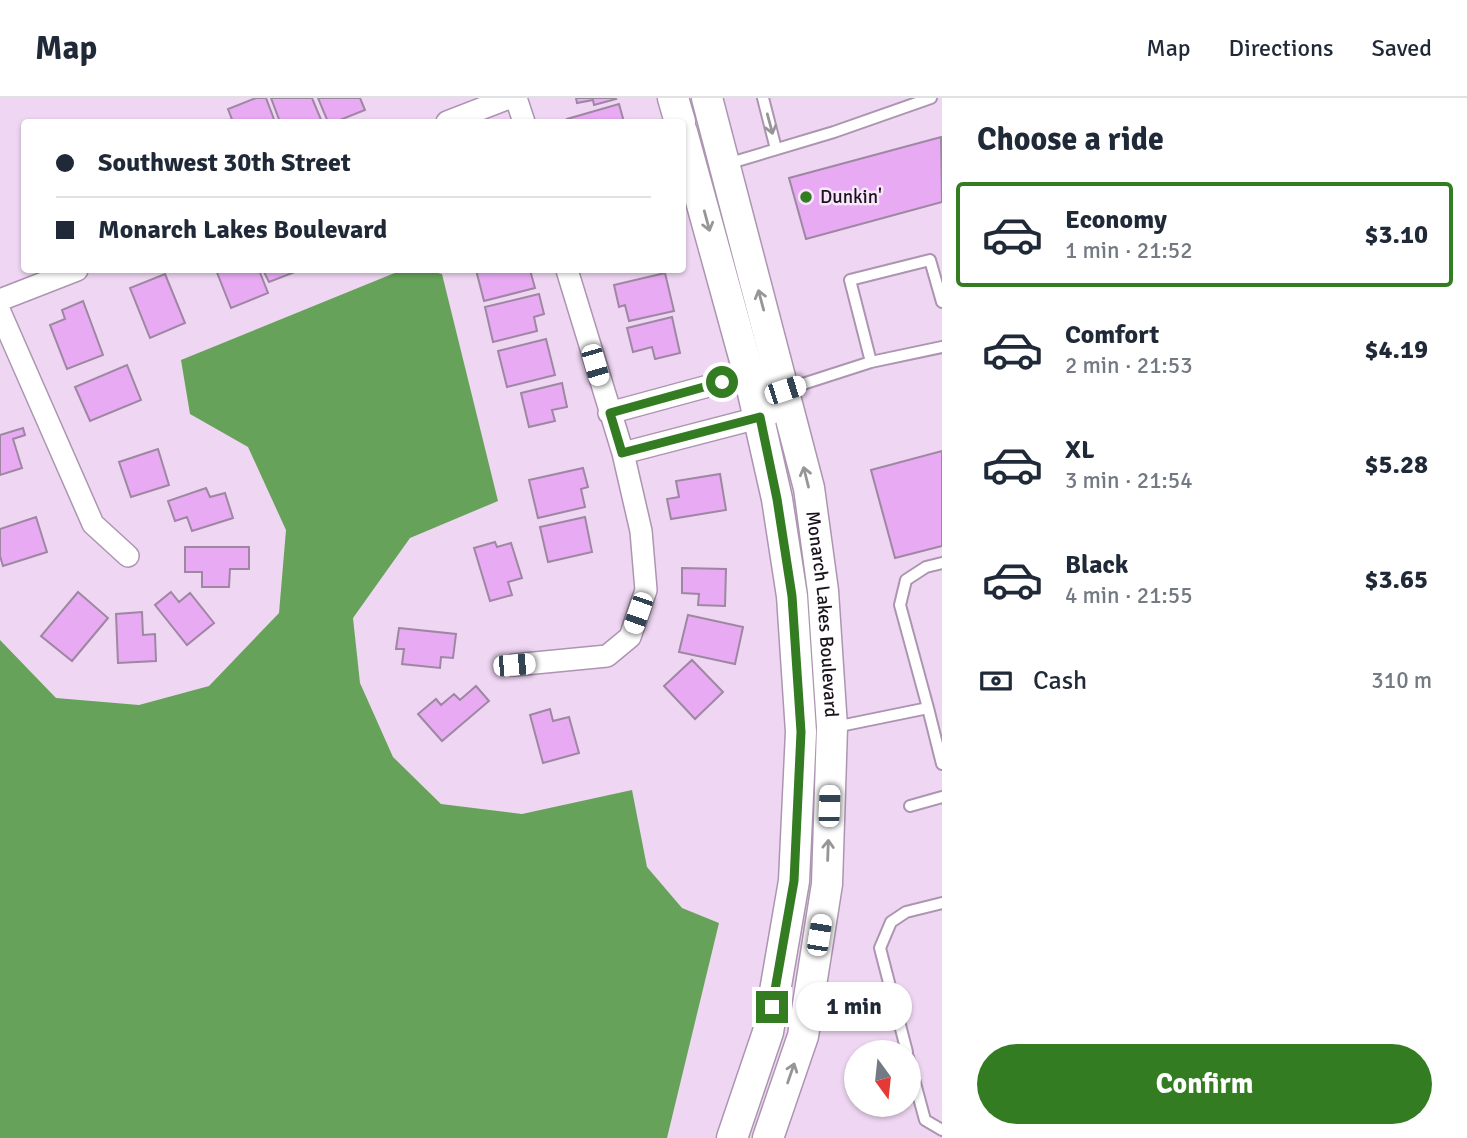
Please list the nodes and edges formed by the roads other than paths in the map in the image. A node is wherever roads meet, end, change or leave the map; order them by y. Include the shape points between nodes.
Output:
1 (509, 98) edge
2 (516, 98) edge
3 (673, 98) edge
4 (707, 98) edge
5 (763, 98) edge
6 (931, 98) edge
7 (455, 119) edge
8 (523, 119) edge
9 (679, 119) edge
10 (686, 137) edge
11 (776, 149) junction
12 (709, 169) junction
13 (69, 273) edge
14 (568, 273) edge
15 (0, 300) edge
16 (942, 302) edge
17 (0, 312) edge
18 (942, 347) edge
19 (871, 362) junction
20 (749, 375) junction
21 (784, 388) junction
22 (610, 413) junction
23 (760, 417) junction
24 (622, 453) junction
25 (128, 555) dead end
26 (942, 563) edge
27 (514, 665) dead end
28 (928, 708) junction
29 (832, 727) junction
30 (942, 764) edge
31 (942, 797) edge
32 (910, 806) dead end
33 (942, 903) edge
34 (904, 1040) edge
35 (921, 1104) edge
36 (942, 1130) edge
37 (732, 1138) edge
38 (768, 1138) edge

1 - 7 street
2 - 8 street
3 - 9 street
4 - 12 street, Monarch Lakes Boulevard
5 -> 11 lane
6 - 11 lane
10 - 12 street, Monarch Lakes Boulevard
11 - 12 lane
12 -> 20 street, Monarch Lakes Boulevard
21 -> 12 street, Monarch Lakes Boulevard
13 - 15 street
14 - 22 street
16 - 19 lane via 930,260 850,280
17 - 25 street via 93,524
18 - 19 lane
19 - 21 lane
20 - 21 street
20 - 22 street
20 - 23 street, Monarch Lakes Boulevard
21 - 23 street
29 -> 21 street, Monarch Lakes Boulevard via 823,591 809,488
22 - 24 street
23 - 24 street
23 - 37 street, Monarch Lakes Boulevard via 792,596 801,732 794,881 768,1032
24 - 27 street via 641,531 646,590 630,637 607,656
26 - 28 lane via 906,580 900,605
28 - 29 lane
28 - 30 lane
38 -> 29 street, Monarch Lakes Boulevard via 803,1036 827,884
31 - 32 lane
33 - 34 lane via 906,912 891,922 880,948
35 - 36 lane via 925,1120

